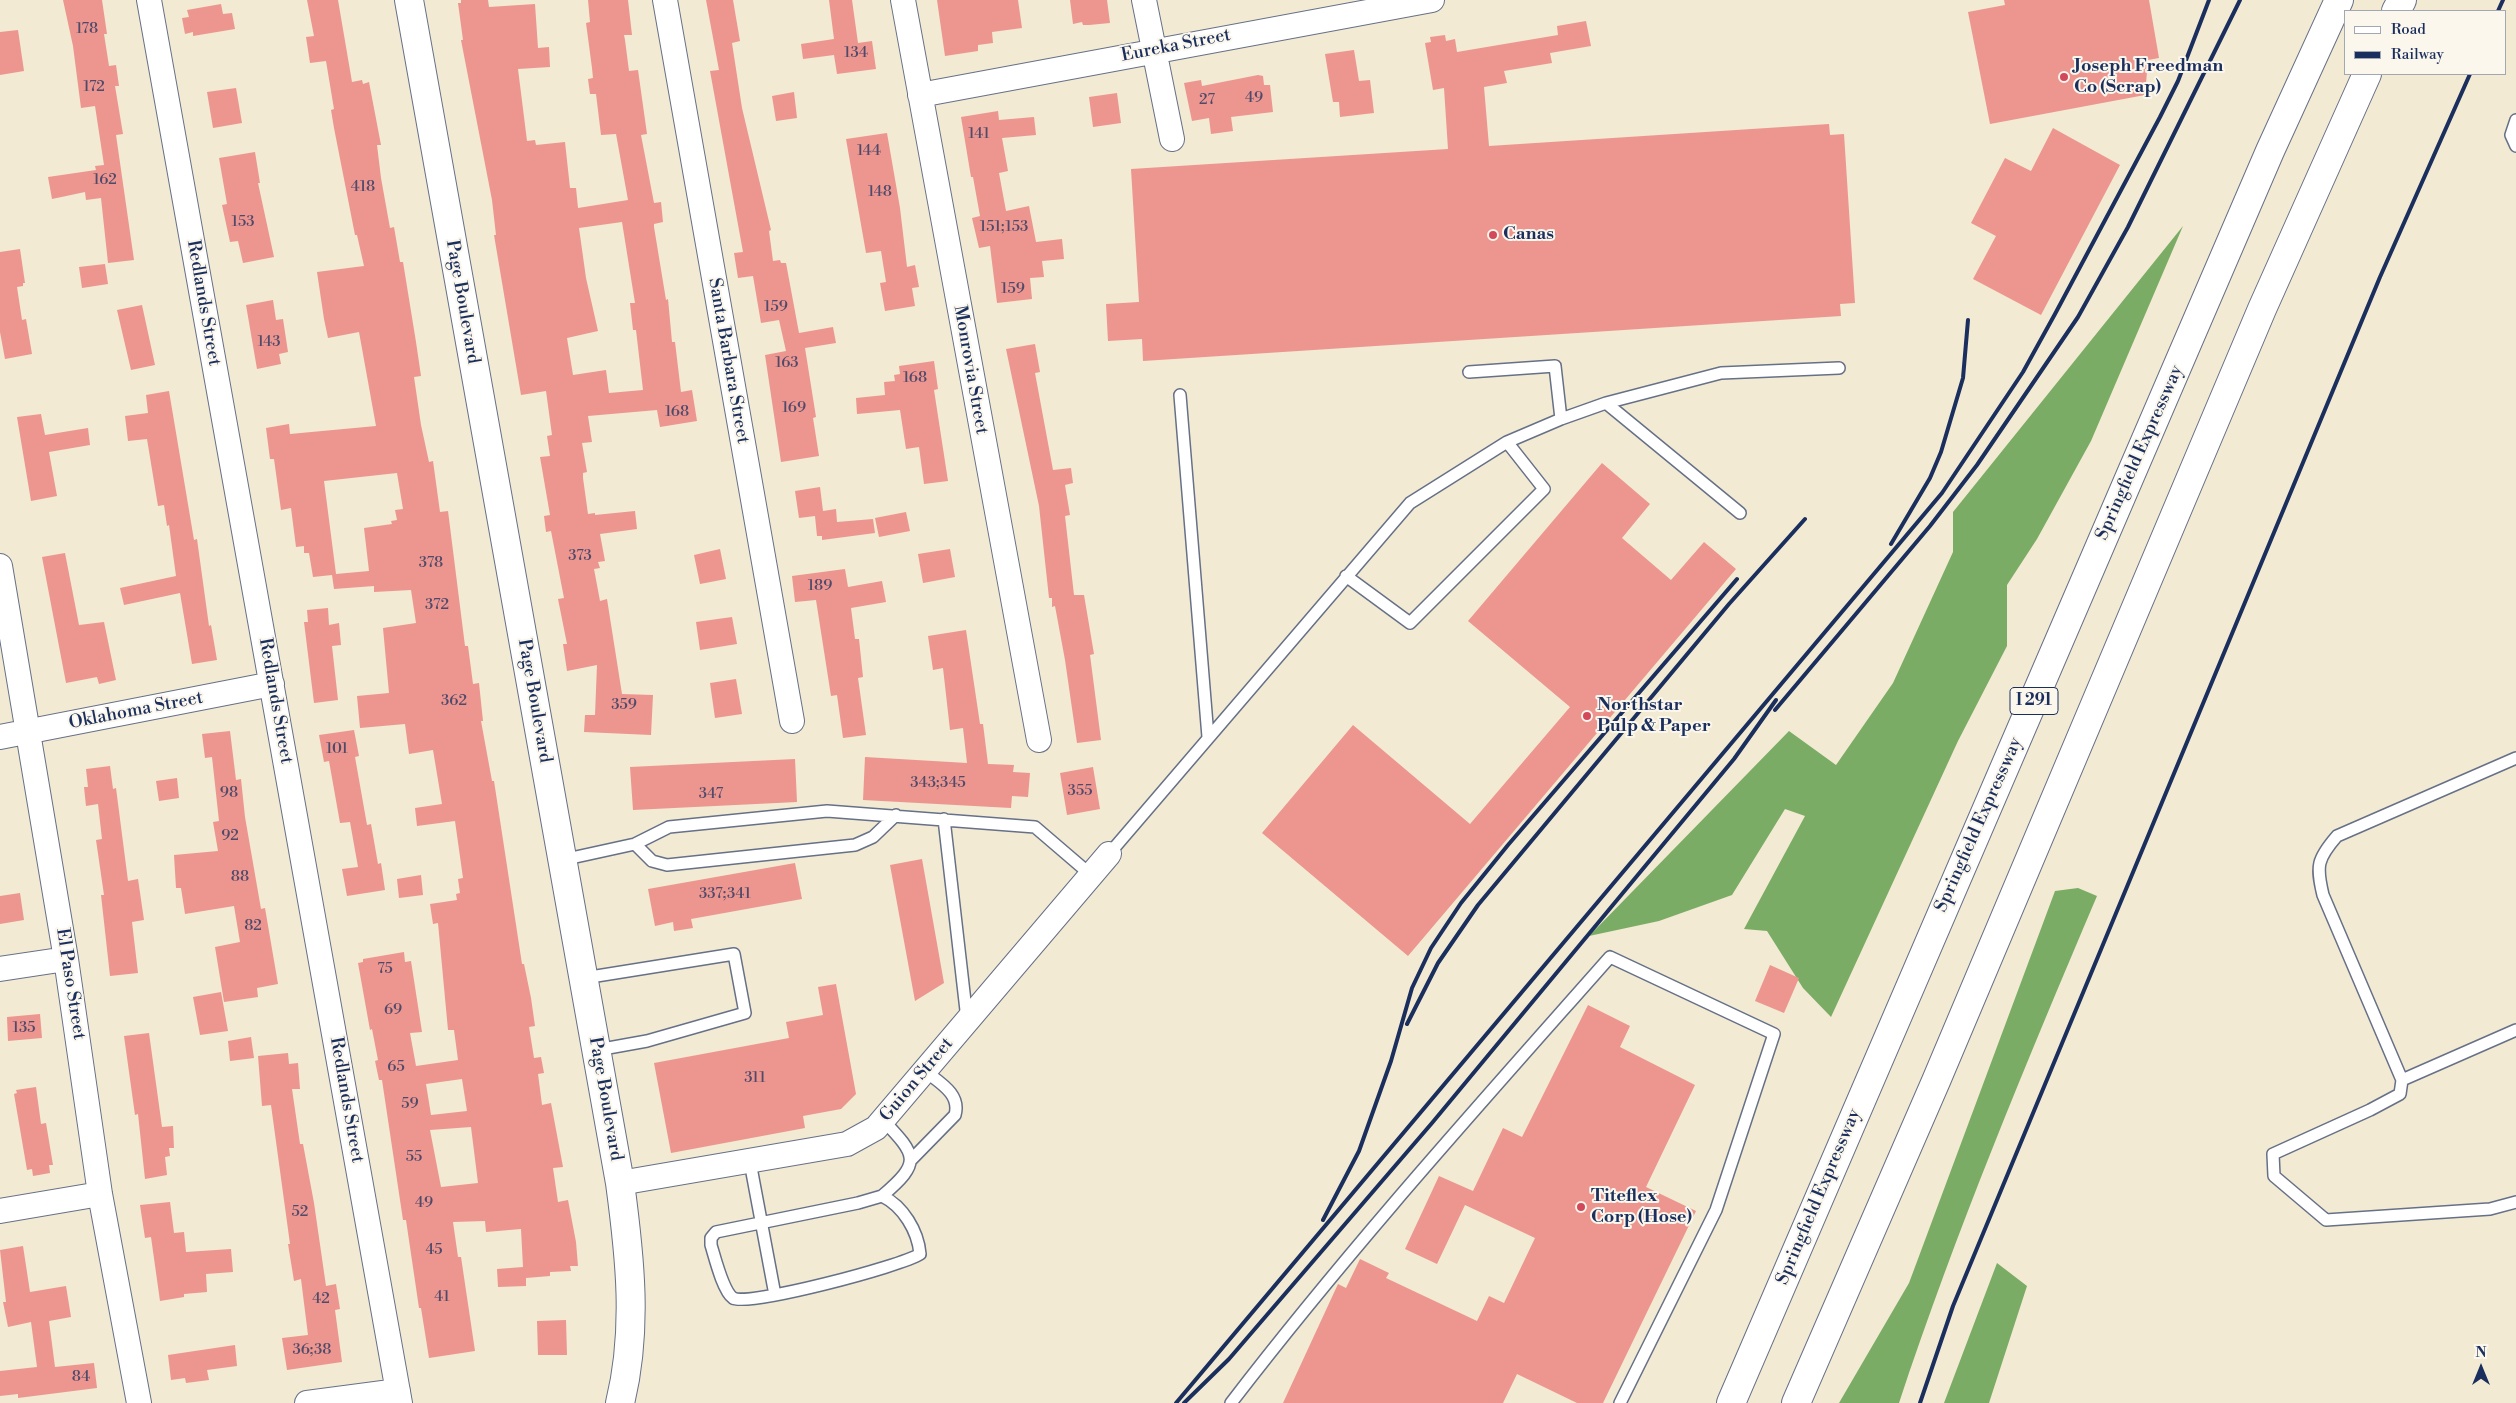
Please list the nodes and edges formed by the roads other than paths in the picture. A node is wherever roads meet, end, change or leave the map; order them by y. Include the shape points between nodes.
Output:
1 (148, 0) edge
2 (408, 0) edge
3 (665, 0) edge
4 (903, 0) edge
5 (1144, 0) edge
6 (1432, 0) edge
7 (2339, 0) edge
8 (1383, 4) edge
9 (1153, 50) junction
10 (2366, 75) edge
11 (920, 95) junction
12 (2516, 120) edge
13 (1172, 139) dead end
14 (2516, 146) edge
15 (1839, 368) dead end
16 (1469, 372) dead end
17 (1180, 395) dead end
18 (1606, 403) junction
19 (1560, 419) junction
20 (1508, 442) junction
21 (1740, 513) dead end
22 (0, 566) edge
23 (1346, 576) junction
24 (272, 684) junction
25 (792, 721) dead end
26 (28, 733) junction
27 (0, 737) edge
28 (1208, 737) junction
29 (1039, 740) dead end
30 (2516, 758) edge
31 (896, 815) junction
32 (944, 819) junction
33 (635, 844) junction
34 (1109, 854) joint
35 (562, 860) junction
36 (1091, 874) junction
37 (66, 959) junction
38 (0, 969) edge
39 (584, 978) junction
40 (967, 1021) junction
41 (2516, 1030) edge
42 (597, 1050) junction
43 (925, 1071) junction
44 (2402, 1080) junction
45 (882, 1120) junction
46 (911, 1160) junction
47 (750, 1162) junction
48 (620, 1184) junction
49 (100, 1194) junction
50 (882, 1196) junction
51 (2516, 1202) edge
52 (0, 1211) edge
53 (762, 1222) junction
54 (775, 1295) junction
55 (399, 1397) edge
56 (139, 1403) edge
57 (307, 1403) edge
58 (620, 1403) edge
59 (1231, 1403) edge
60 (1620, 1403) edge
61 (1731, 1403) edge
62 (1796, 1403) edge

1 - 24 street, Redlands Street
2 - 35 main road, Page Boulevard
3 - 25 street, Santa Barbara Street
4 - 11 street, Monrovia Street
5 - 9 street
6 - 8 street, Eureka Street
7 - 61 main road, Springfield Expressway / I 291 via 2270,151
8 - 9 street, Eureka Street
9 - 11 street, Eureka Street
9 - 13 street
10 - 62 main road via 2262,309 1936,1081
11 - 29 street, Monrovia Street
12 - 14 lane via 2511,135
15 - 18 lane via 1722,373
16 - 19 lane via 1555,366
17 - 28 lane
18 - 19 lane
18 - 21 lane
19 - 20 lane
20 - 23 lane via 1410,503
20 - 23 lane via 1544,489 1410,623
22 - 26 street, El Paso Street
23 - 28 lane
24 - 26 street, Oklahoma Street
24 - 55 street, Redlands Street
26 - 27 street, Oklahoma Street
26 - 37 street, El Paso Street
28 - 34 lane
30 - 44 lane via 2337,836 2322,854 2318,870 2323,895
31 - 32 lane
31 - 33 lane via 827,811 669,827
31 - 33 lane via 872,837 855,845 667,864 652,861
32 - 36 lane via 1035,827
32 - 40 lane
33 - 35 lane
34 - 36 street, Guion Street
35 - 39 main road, Page Boulevard
36 - 40 street, Guion Street
37 - 38 street
37 - 49 street, El Paso Street
39 - 42 main road, Page Boulevard
39 - 42 lane via 734,954 745,1013
40 - 43 street, Guion Street
41 - 44 lane
42 - 48 main road, Page Boulevard
43 - 45 street, Guion Street
43 - 46 lane via 945,1087 958,1105 955,1115
44 - 51 lane via 2400,1094 2273,1154 2274,1176 2326,1220 2490,1209
45 - 46 lane via 909,1150
45 - 47 street, Guion Street via 876,1128 847,1144
46 - 50 lane via 910,1168 900,1181
47 - 48 street, Guion Street
47 - 53 lane
48 - 58 main road, Page Boulevard via 629,1245 632,1302 630,1352
49 - 52 street
49 - 56 street, El Paso Street
50 - 53 lane
50 - 54 lane via 902,1208 920,1254 846,1279
53 - 54 lane
53 - 54 lane via 716,1232 711,1238 711,1246 728,1293 734,1299
55 - 57 street
59 - 60 lane via 1280,1339 1431,1160 1610,957 1774,1034 1716,1210

